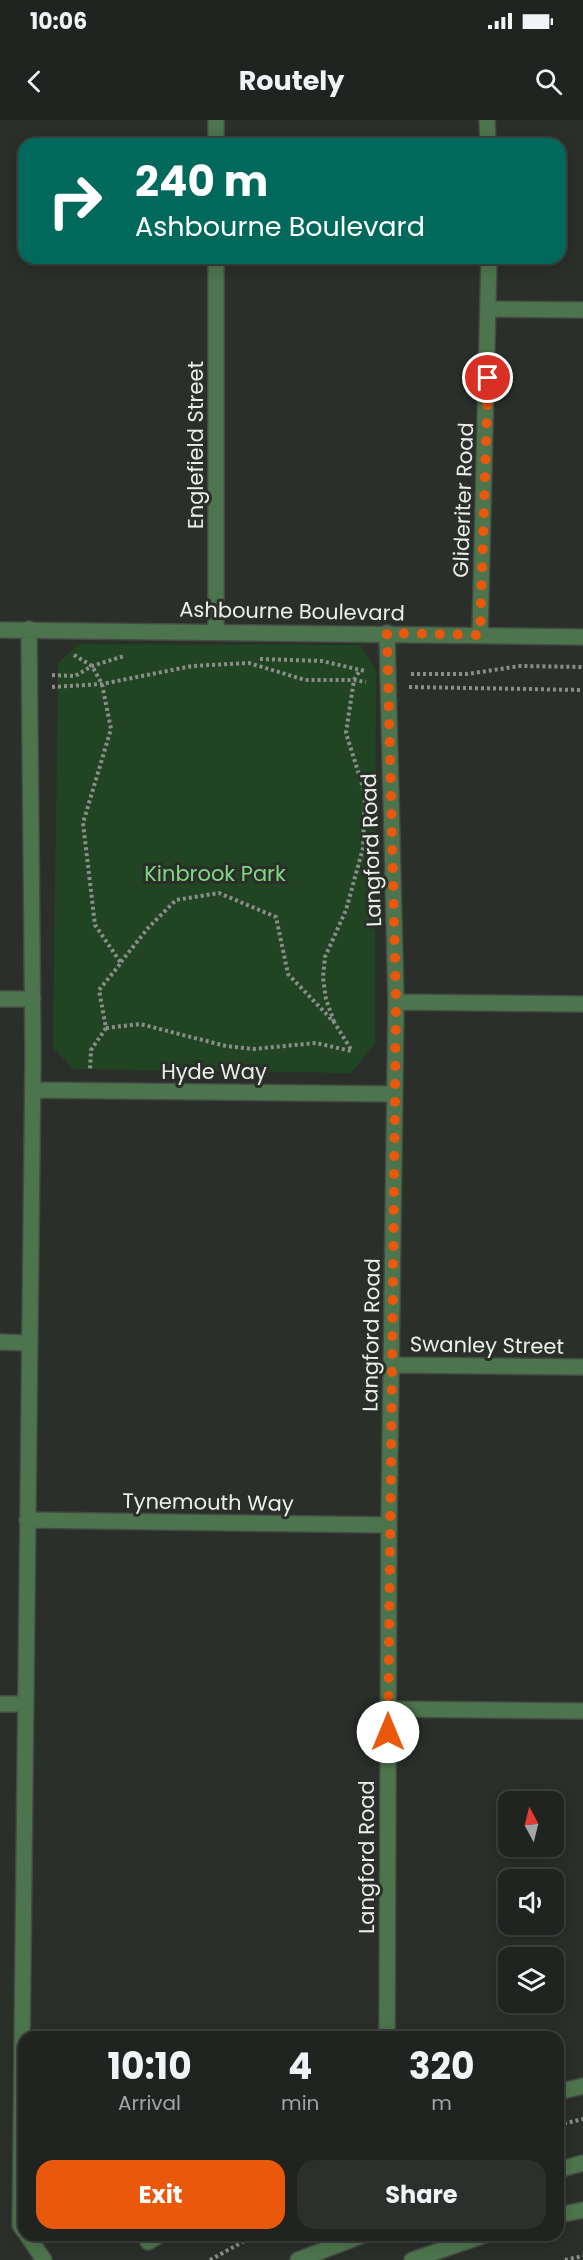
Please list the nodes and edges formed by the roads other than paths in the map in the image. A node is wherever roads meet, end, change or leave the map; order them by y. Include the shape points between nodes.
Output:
1 (216, 120) edge
2 (487, 120) edge
3 (216, 138) edge
4 (488, 138) edge
5 (216, 264) edge
6 (489, 264) edge
7 (490, 309) junction
8 (583, 310) edge
9 (29, 629) junction
10 (0, 630) edge
11 (216, 631) junction
12 (387, 633) junction
13 (480, 635) junction
14 (583, 637) edge
15 (0, 999) edge
16 (33, 999) junction
17 (396, 1002) junction
18 (583, 1004) edge
19 (33, 1090) junction
20 (395, 1094) junction
21 (0, 1342) edge
22 (29, 1342) junction
23 (392, 1365) junction
24 (583, 1367) edge
25 (27, 1520) junction
26 (389, 1525) junction
27 (0, 1704) edge
28 (25, 1704) junction
29 (388, 1709) junction
30 (583, 1710) edge
31 (22, 2031) edge
32 (387, 2031) edge
33 (583, 2086) edge
34 (564, 2091) edge
35 (583, 2163) edge
36 (564, 2168) edge
37 (583, 2210) edge
38 (564, 2214) edge
39 (31, 2241) edge
40 (347, 2241) edge
41 (467, 2241) edge
42 (44, 2260) edge
43 (298, 2260) edge
44 (412, 2260) edge

1 - 3 street
2 - 4 street
5 - 11 street, Englefield Street
6 - 7 street, Glideriter Road
7 - 8 street
7 - 13 street, Glideriter Road
9 - 10 street, Ashbourne Boulevard
9 - 11 street, Ashbourne Boulevard
9 - 16 street
11 - 12 street, Ashbourne Boulevard
12 - 13 street, Ashbourne Boulevard
12 - 17 street, Langford Road
13 - 14 street, Ashbourne Boulevard
15 - 16 street
16 - 19 street
17 - 18 street
17 - 20 street, Langford Road
19 - 20 street, Hyde Way
19 - 22 street
20 - 23 street, Langford Road
21 - 22 street
22 - 25 street
23 - 24 street, Swanley Street
23 - 26 street, Langford Road
25 - 26 street, Tynemouth Way
25 - 28 street
26 - 29 street, Langford Road
27 - 28 street
28 - 31 street
29 - 30 street
29 - 32 street, Langford Road
33 - 34 street
35 - 36 street
37 - 38 street
39 - 42 street
40 - 43 street
41 - 44 street

